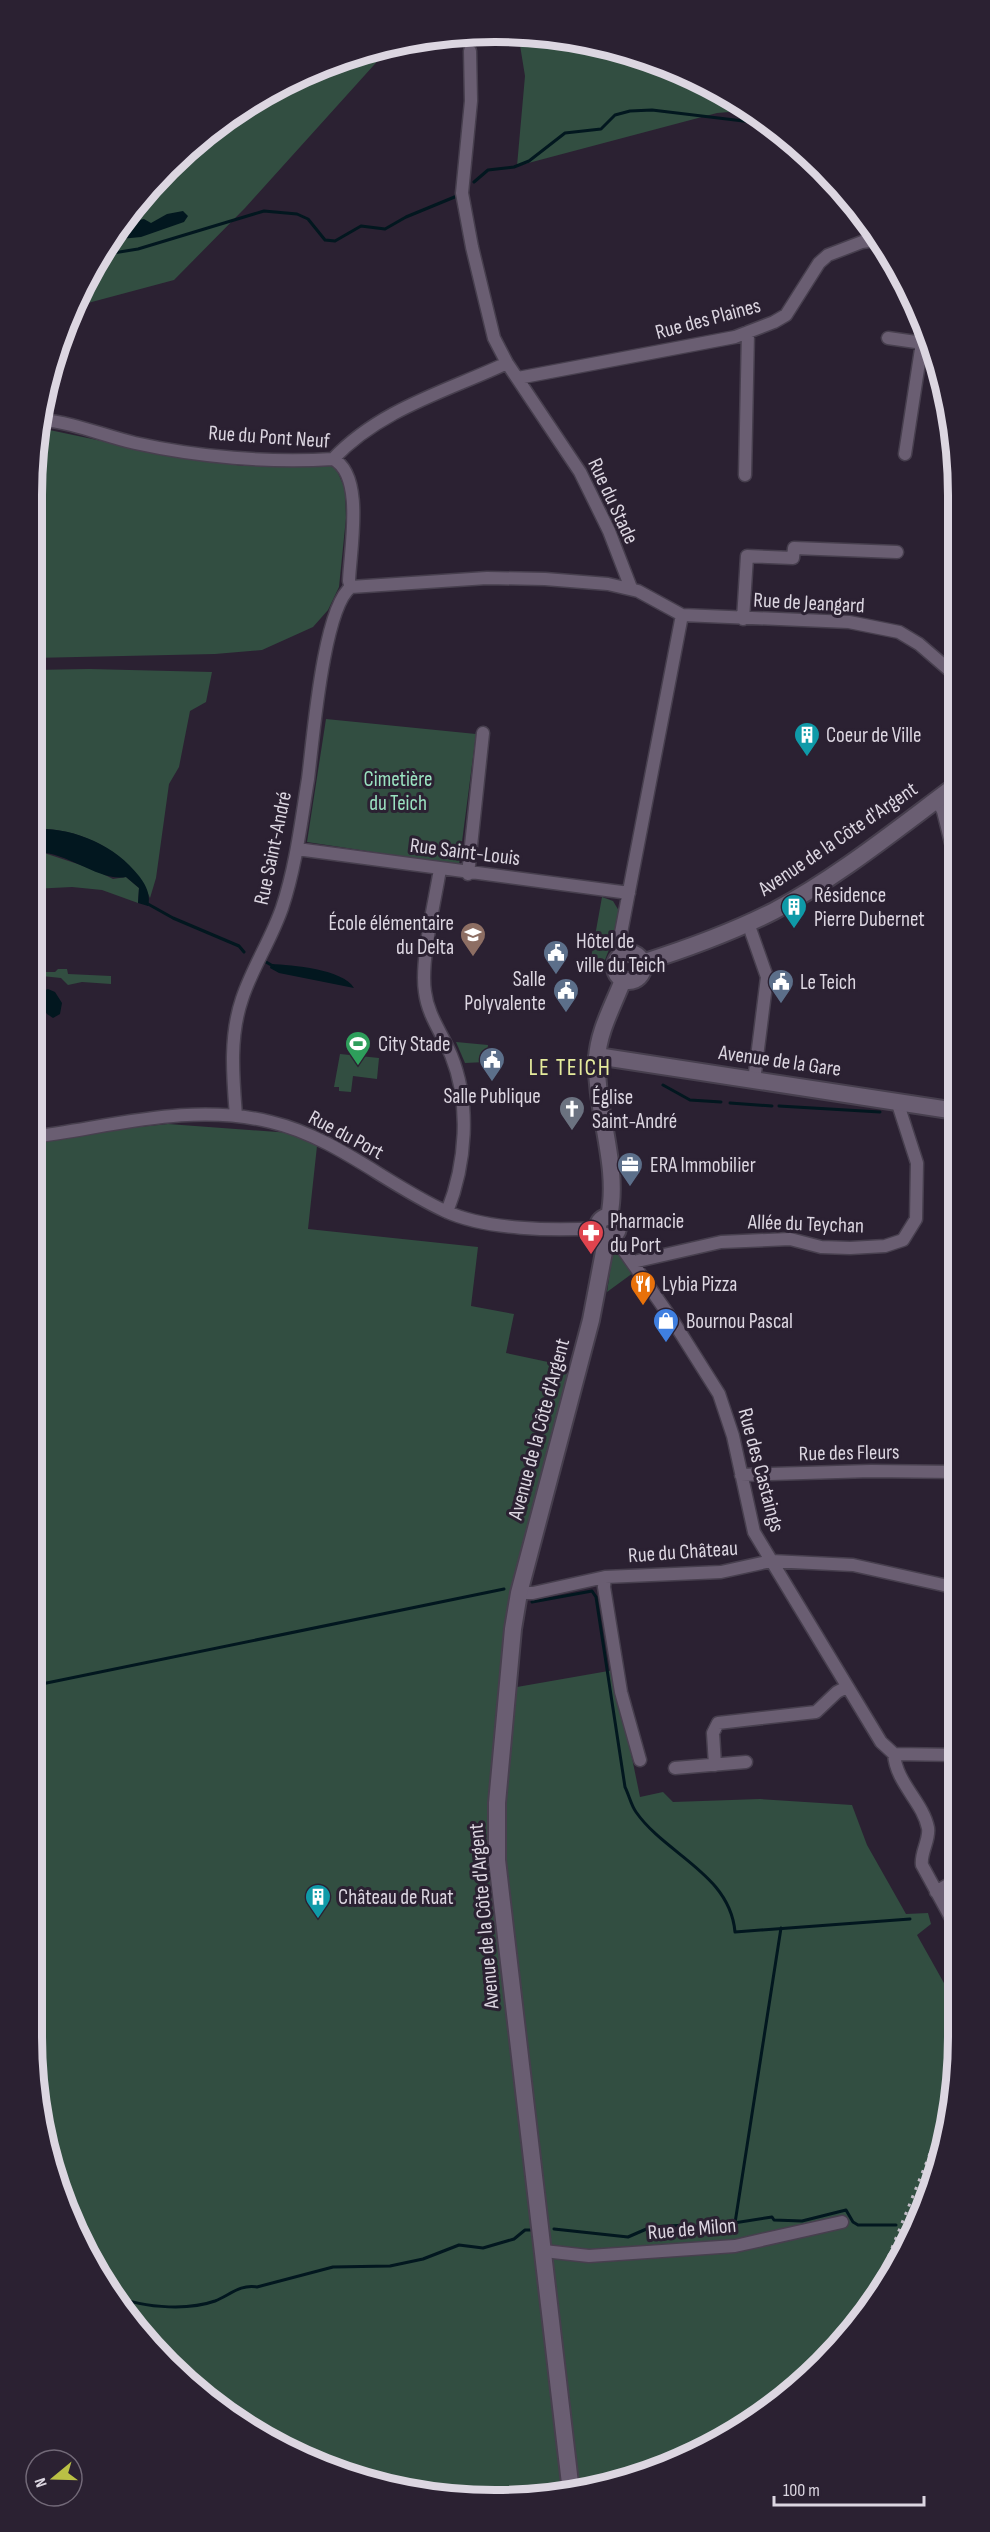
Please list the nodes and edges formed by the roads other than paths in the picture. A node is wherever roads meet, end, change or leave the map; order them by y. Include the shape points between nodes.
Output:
1 (470, 51) dead end
2 (870, 241) edge
3 (748, 332) junction
4 (888, 338) dead end
5 (922, 343) edge
6 (925, 351) edge
7 (507, 363) junction
8 (518, 378) junction
9 (49, 420) edge
10 (905, 454) dead end
11 (333, 459) junction
12 (745, 475) dead end
13 (897, 552) dead end
14 (351, 587) junction
15 (630, 588) junction
16 (682, 615) junction
17 (742, 619) junction
18 (948, 669) edge
19 (483, 733) dead end
20 (948, 791) edge
21 (937, 800) junction
22 (948, 831) edge
23 (297, 849) junction
24 (440, 869) junction
25 (468, 874) junction
26 (629, 893) junction
27 (748, 923) junction
28 (622, 955) junction
29 (642, 963) junction
30 (623, 980) junction
31 (597, 1056) junction
32 (754, 1081) junction
33 (897, 1101) junction
34 (948, 1110) edge
35 (236, 1116) junction
36 (42, 1135) edge
37 (447, 1212) junction
38 (607, 1229) junction
39 (633, 1262) junction
40 (948, 1472) edge
41 (741, 1475) junction
42 (771, 1561) junction
43 (606, 1577) junction
44 (948, 1585) edge
45 (519, 1593) junction
46 (847, 1687) junction
47 (894, 1754) junction
48 (948, 1755) edge
49 (640, 1760) dead end
50 (746, 1762) dead end
51 (716, 1765) junction
52 (675, 1768) dead end
53 (948, 1885) edge
54 (936, 1892) junction
55 (948, 1913) edge
56 (842, 2222) dead end
57 (544, 2251) junction
58 (570, 2483) edge

1 - 7 street, Rue du Stade via 471,101 462,193 485,305 494,338
2 - 3 street, Rue des Plaines via 828,255 786,315
3 - 8 street, Rue des Plaines
3 - 12 street
4 - 5 street
6 - 10 street
7 - 8 street, Rue du Stade
7 - 11 street via 401,410 346,445
8 - 15 street, Rue du Stade via 588,487
9 - 11 street, Rue du Pont Neuf via 136,443 196,452
11 - 14 street, Rue du Pont Neuf via 343,465 352,485
13 - 17 street via 794,548 793,558 747,556
14 - 15 street via 487,578 545,579
14 - 23 street, Rue Saint-André via 339,602 326,648
15 - 16 street
16 - 17 street, Rue de Jeangard
16 - 26 street
17 - 18 street, Rue de Jeangard via 849,622 899,632
19 - 25 street
20 - 21 main road, Avenue de la Côte d'Argent
21 - 22 street
21 - 27 main road, Avenue de la Côte d'Argent via 807,891
23 - 24 street, Rue Saint-Louis
23 - 35 street, Rue Saint-André via 282,906 239,1009 233,1061
24 - 25 street, Rue Saint-Louis
24 - 37 street via 424,991 430,1015 454,1063 464,1133 457,1180
25 - 26 street, Rue Saint-Louis
26 - 28 street via 621,933
27 - 29 main road, Avenue de la Côte d'Argent
27 - 32 street via 767,977
28 - 29 main road via 634,954
28 - 30 main road via 615,970
29 - 30 main road via 642,972 636,979
30 - 31 main road, Avenue de la Côte d'Argent via 603,1028
31 - 32 main road, Avenue de la Gare
31 - 38 main road, Avenue de la Côte d'Argent via 608,1146
32 - 33 main road, Avenue de la Gare
33 - 34 main road, Avenue de la Gare
33 - 39 street, Allée du Teychan via 917,1163 916,1219 903,1240 885,1246 850,1248 821,1247 790,1239 721,1242
35 - 36 street, Rue du Port via 185,1114
35 - 37 street, Rue du Port via 273,1122 321,1139
37 - 38 street, Rue du Port via 510,1225
38 - 39 street, Rue des Castaings
38 - 45 main road, Avenue de la Côte d'Argent via 591,1320
39 - 41 street, Rue des Castaings via 719,1394
40 - 41 street, Rue des Fleurs
41 - 42 street, Rue des Castaings via 752,1526
42 - 43 street, Rue du Château via 721,1572
42 - 44 street, Rue du Château via 853,1565
42 - 46 street, Rue des Castaings
43 - 45 street, Rue du Château
43 - 49 street via 604,1587 621,1692
45 - 57 main road, Avenue de la Côte d'Argent via 496,1843
46 - 47 street, Rue des Castaings via 881,1742
46 - 51 street via 816,1712 718,1723 713,1733
47 - 48 street
47 - 54 street via 901,1778 928,1829 921,1865
50 - 51 street
51 - 52 street
53 - 54 street
54 - 55 street
56 - 57 street, Rue de Milon via 735,2246 589,2256
57 - 58 main road, Avenue de la Côte d'Argent

